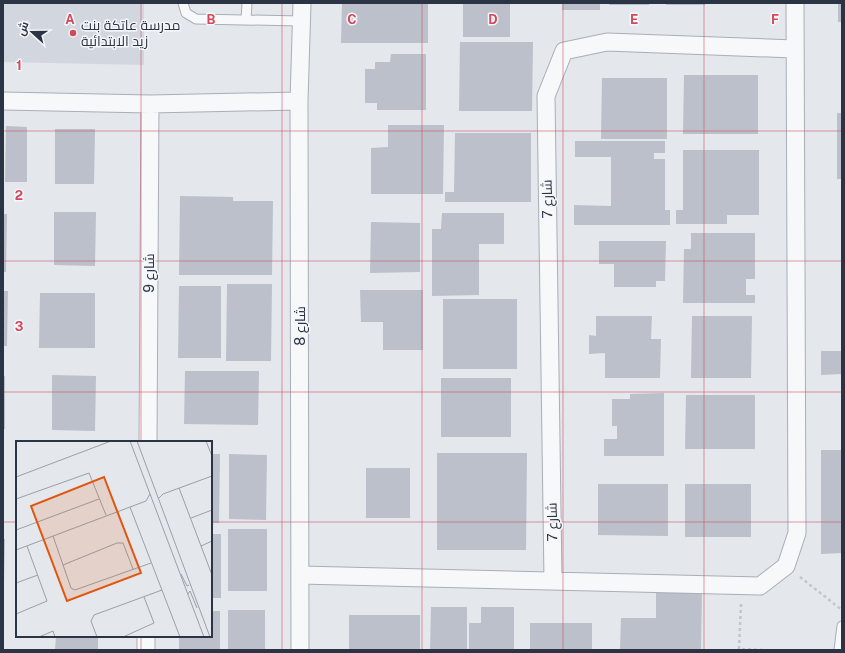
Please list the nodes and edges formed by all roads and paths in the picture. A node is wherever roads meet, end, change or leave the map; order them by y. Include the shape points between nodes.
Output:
1 (183, 3) edge
2 (247, 3) edge
3 (302, 3) edge
4 (795, 3) edge
5 (246, 20) junction
6 (301, 21) junction
7 (794, 49) junction
8 (3, 101) edge
9 (299, 101) junction
10 (150, 104) junction
11 (148, 441) edge
12 (786, 566) junction
13 (300, 575) junction
14 (553, 580) junction
15 (742, 585) junction
16 (842, 610) edge
17 (842, 626) edge
18 (146, 637) edge
19 (146, 650) edge
20 (300, 650) edge
21 (764, 650) edge
22 (839, 650) edge

1 - 5 lane via 186,13 196,19
2 - 5 lane
3 - 6 street, شارع 8
4 - 7 street
5 - 6 lane
6 - 9 street, شارع 8
7 - 12 street via 797,533
7 - 14 street, شارع 7 via 607,42 564,51 546,96
8 - 10 street
9 - 10 street
9 - 13 street, شارع 8
10 - 11 street, شارع 9
12 - 15 street via 760,586
12 - 16 path
13 - 14 street
13 - 20 street, شارع 8
14 - 15 street
15 - 21 path via 739,649
17 - 22 lane
18 - 19 street

